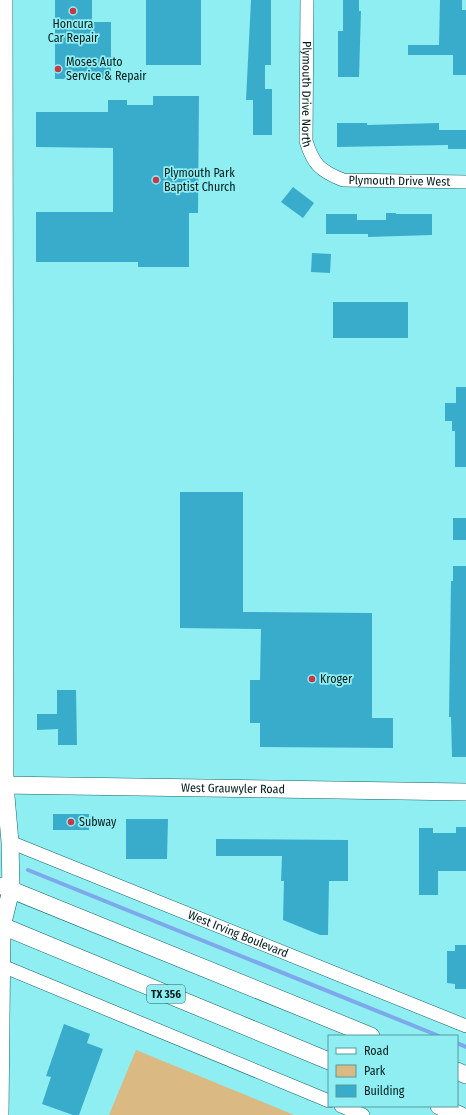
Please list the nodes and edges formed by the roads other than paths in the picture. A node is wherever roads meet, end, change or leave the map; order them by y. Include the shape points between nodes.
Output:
1 (4, 0) edge
2 (306, 0) edge
3 (334, 177) joint
4 (466, 182) edge
5 (2, 320) edge
6 (2, 785) edge
7 (466, 792) edge
8 (10, 842) junction
9 (6, 887) edge
10 (1, 923) edge
11 (1, 966) edge
12 (466, 1026) edge
13 (369, 1035) edge
14 (328, 1061) edge
15 (328, 1101) edge
16 (344, 1107) edge
17 (441, 1107) edge
18 (0, 1115) edge
19 (363, 1115) edge
20 (460, 1115) edge

1 - 5 main road
2 - 3 street, Plymouth Drive North via 306,141 317,166
3 - 4 street, Plymouth Drive West via 342,180
5 - 6 main road
6 - 7 main road, West Grauwyler Road
6 - 8 main road
8 - 9 main road
8 - 12 street, West Irving Boulevard
9 - 10 main road
9 - 13 main road
10 - 11 main road
10 - 14 main road, TX 356
11 - 15 street
11 - 18 main road
16 - 19 street
17 - 20 main road

